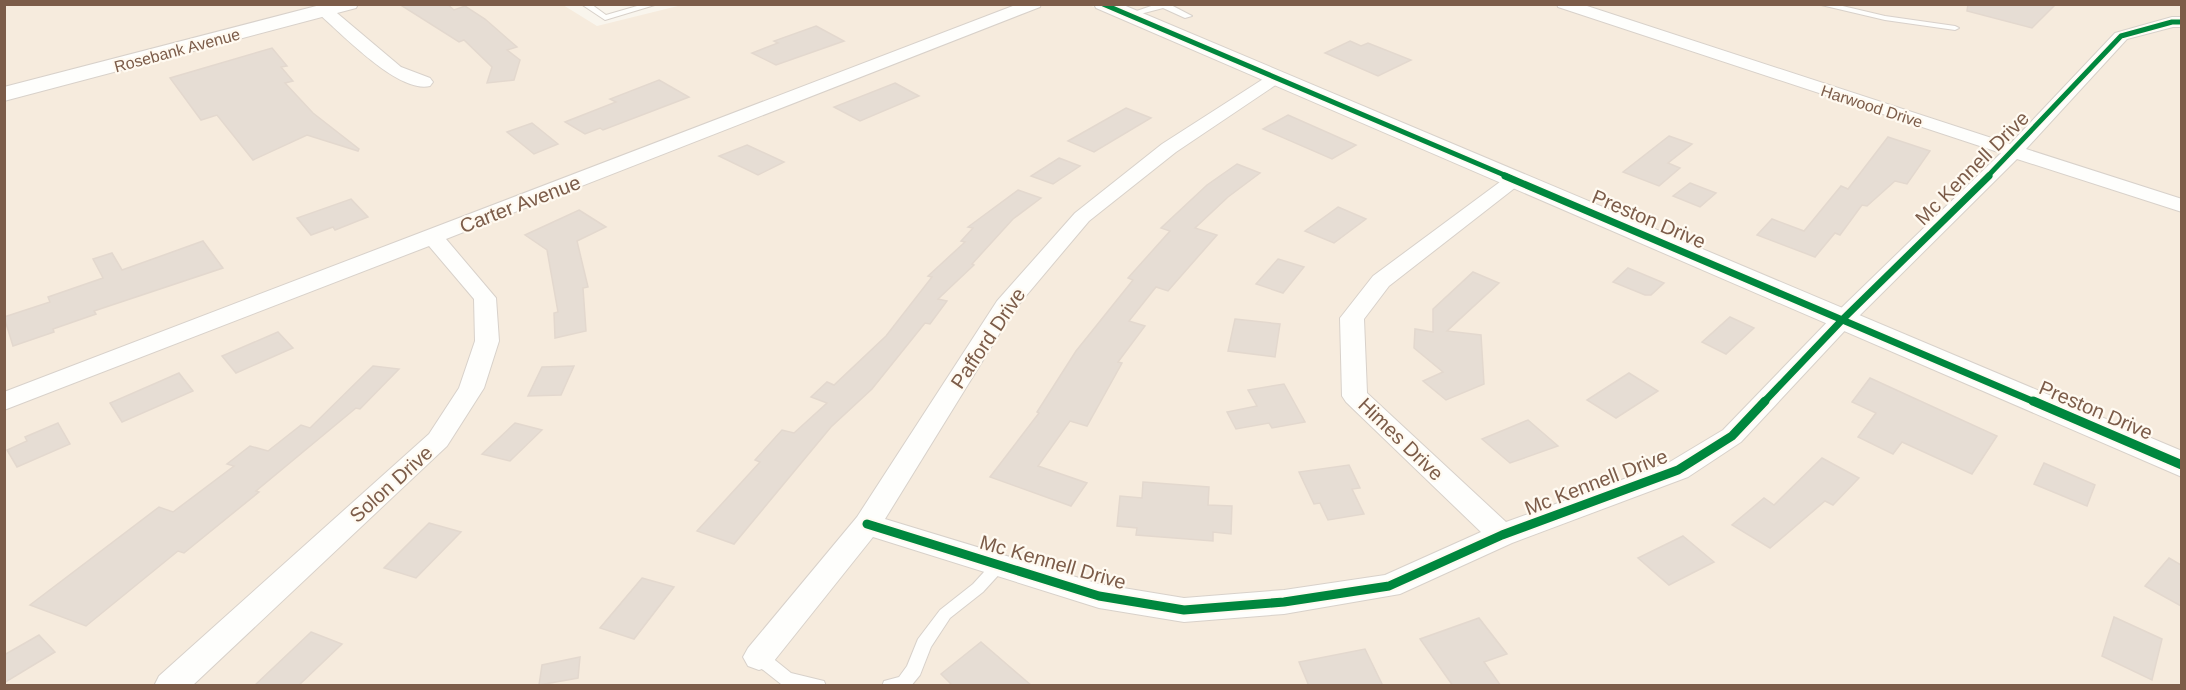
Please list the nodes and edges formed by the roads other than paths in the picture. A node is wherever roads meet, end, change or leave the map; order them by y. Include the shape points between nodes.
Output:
1 (349, 4) edge
2 (585, 4) edge
3 (654, 4) edge
4 (1034, 4) edge
5 (1103, 4) edge
6 (1564, 4) edge
7 (1821, 4) edge
8 (1163, 5) edge
9 (325, 11) junction
10 (1129, 15) junction
11 (1188, 16) dead end
12 (2181, 22) edge
13 (1954, 28) dead end
14 (1277, 78) junction
15 (424, 82) dead end
16 (4, 94) edge
17 (2013, 152) junction
18 (1515, 180) junction
19 (2181, 206) edge
20 (432, 237) junction
21 (1843, 319) junction
22 (4, 402) edge
23 (2181, 465) edge
24 (867, 524) junction
25 (1502, 535) junction
26 (999, 565) junction
27 (759, 657) joint
28 (170, 686) edge
29 (818, 686) edge
30 (890, 686) edge

1 - 9 street, Rosebank Avenue
2 - 3 lane via 605,18
4 - 20 street, Carter Avenue
5 - 10 street, Preston Drive
6 - 17 street, Harwood Drive
7 - 13 lane
8 - 10 lane
8 - 11 lane
9 - 15 street via 395,71
9 - 16 street, Rosebank Avenue
10 - 14 street, Preston Drive
12 - 17 street, Mc Kennell Drive via 2121,36
14 - 18 street, Preston Drive
14 - 24 street, Pafford Drive via 1169,148 1082,217 1005,306
17 - 19 street, Harwood Drive
17 - 21 street, Mc Kennell Drive
18 - 21 street, Preston Drive
18 - 25 street, Himes Drive via 1381,281 1352,318 1355,396
20 - 22 street, Carter Avenue
20 - 28 street, Solon Drive via 485,298 487,340 471,388 438,440
21 - 23 street, Preston Drive
21 - 25 street, Mc Kennell Drive via 1732,436 1678,470
24 - 26 street, Mc Kennell Drive
24 - 27 street, Pafford Drive
25 - 26 street, Mc Kennell Drive via 1389,586 1284,602 1184,610 1099,596
26 - 30 lane via 945,614 904,682
27 - 29 lane via 786,679

